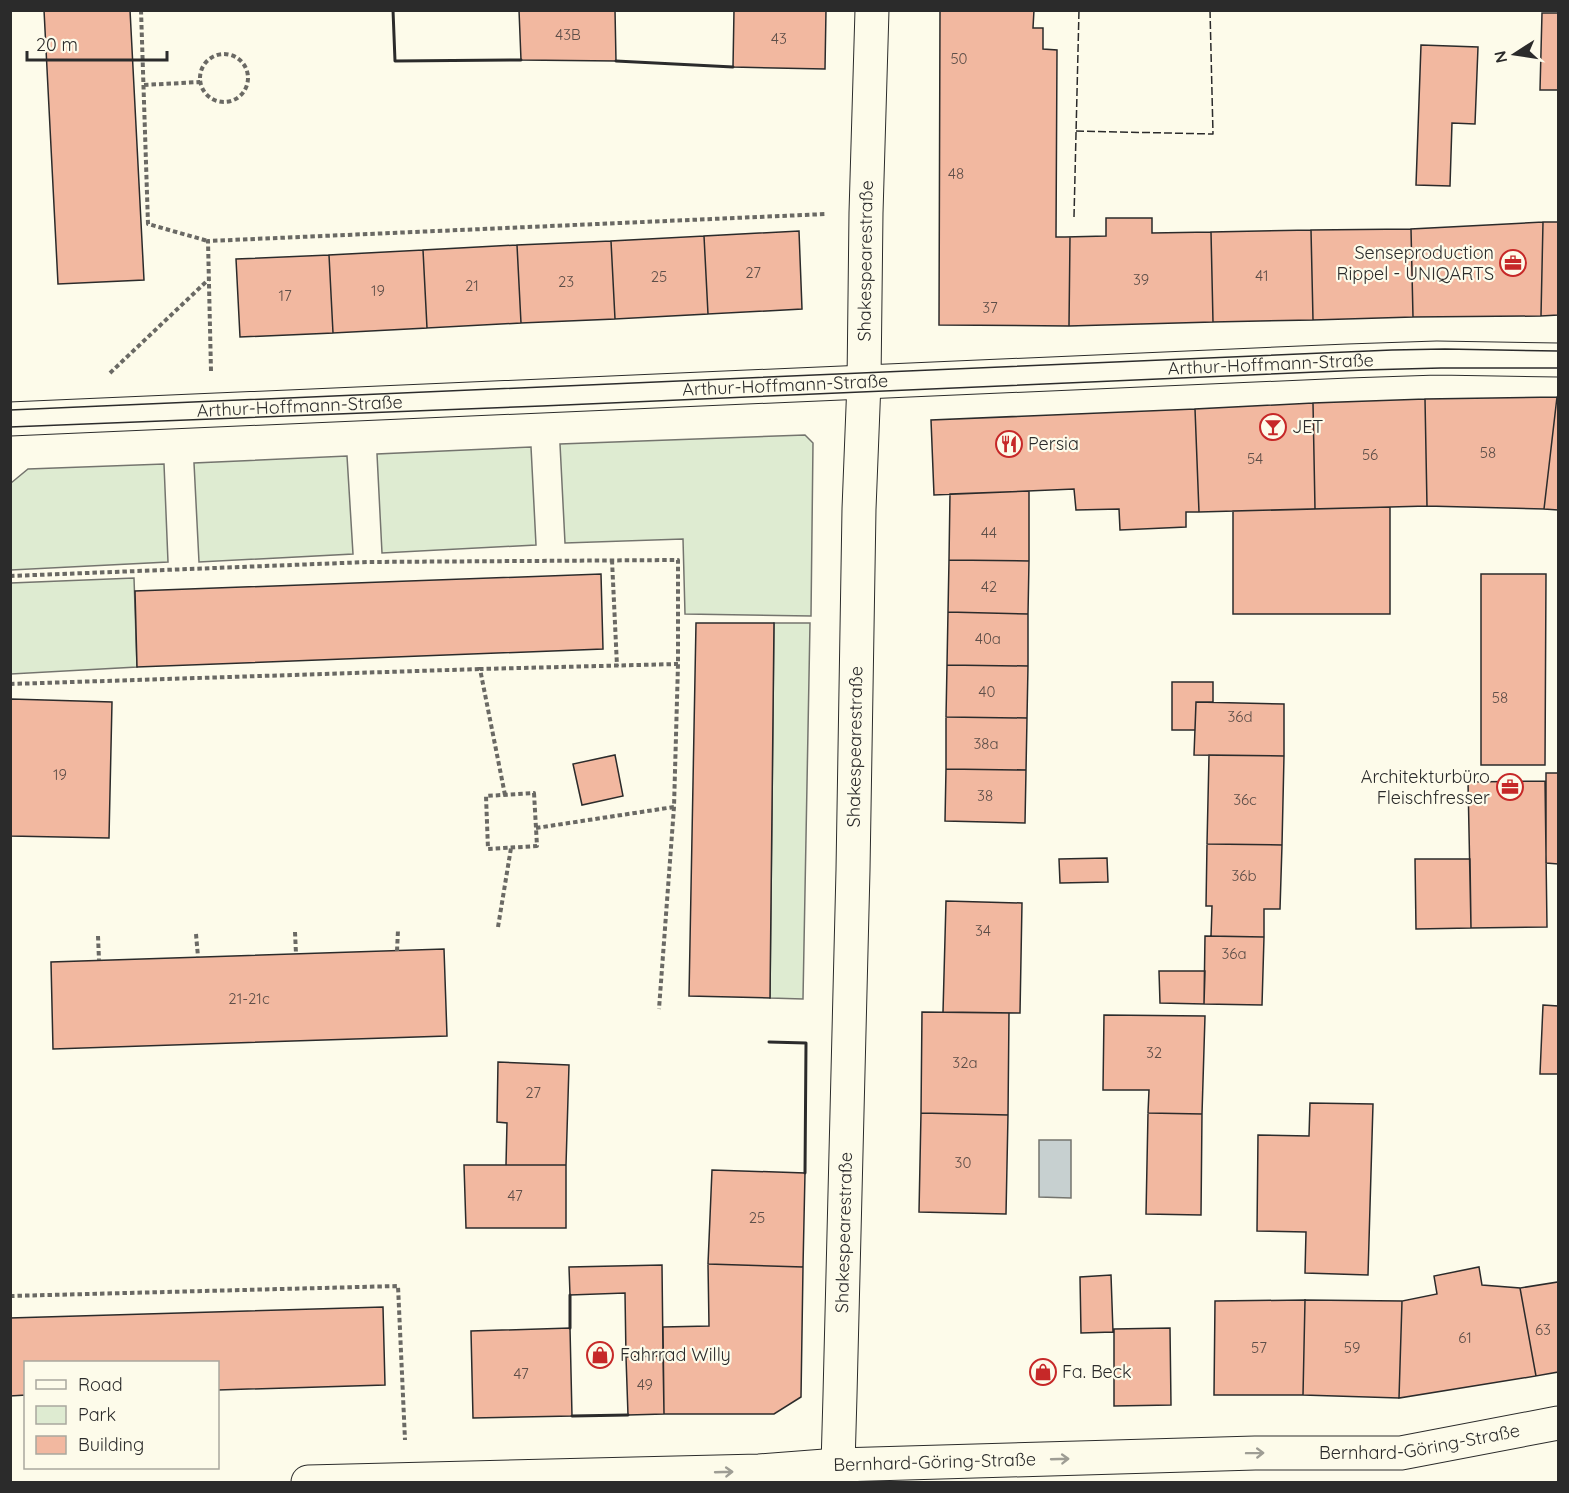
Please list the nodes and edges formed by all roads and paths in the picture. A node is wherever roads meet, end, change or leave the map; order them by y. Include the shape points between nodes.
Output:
1 (141, 10) edge
2 (873, 10) edge
3 (200, 82) junction
4 (144, 85) junction
5 (866, 213) junction
6 (208, 241) junction
7 (210, 278) junction
8 (1558, 360) edge
9 (108, 375) dead end
10 (864, 382) junction
11 (212, 410) junction
12 (10, 419) edge
13 (612, 560) junction
14 (10, 576) edge
15 (678, 664) junction
16 (617, 666) junction
17 (480, 669) junction
18 (10, 684) edge
19 (505, 795) junction
20 (674, 807) junction
21 (536, 828) junction
22 (511, 848) junction
23 (498, 927) dead end
24 (398, 930) dead end
25 (295, 932) dead end
26 (196, 934) dead end
27 (98, 936) dead end
28 (397, 951) dead end
29 (296, 954) dead end
30 (198, 957) dead end
31 (99, 960) dead end
32 (659, 1009) dead end
33 (10, 1296) edge
34 (1558, 1423) edge
35 (840, 1474) edge
36 (406, 1480) junction
37 (308, 1482) edge

1 - 4 path
2 - 5 street, Shakespearestraße
3 - 3 path via 207,61 221,55 236,57 248,76 244,92 222,103 208,96
3 - 4 path
4 - 6 path via 148,224
5 - 6 path
5 - 10 street, Shakespearestraße
6 - 7 path
7 - 9 path
7 - 11 path
8 - 10 street, Arthur-Hoffmann-Straße via 1414,359
10 - 11 street, Arthur-Hoffmann-Straße
10 - 35 street, Shakespearestraße
11 - 12 street, Arthur-Hoffmann-Straße
13 - 14 path via 368,562
13 - 15 path via 678,560
13 - 16 path
15 - 16 path
15 - 20 path
16 - 17 path
17 - 18 path
17 - 19 path
19 - 21 path via 534,793
19 - 22 path via 486,796 488,849
20 - 21 path
20 - 32 path
21 - 22 path via 537,846
22 - 23 path
24 - 28 path
25 - 29 path
26 - 30 path
27 - 31 path
33 - 36 path via 398,1286
35 -> 34 street, Bernhard-Göring-Straße via 1255,1453 1401,1453
36 -> 35 street, Bernhard-Göring-Straße via 759,1471
36 - 37 street, Bernhard-Göring-Straße

